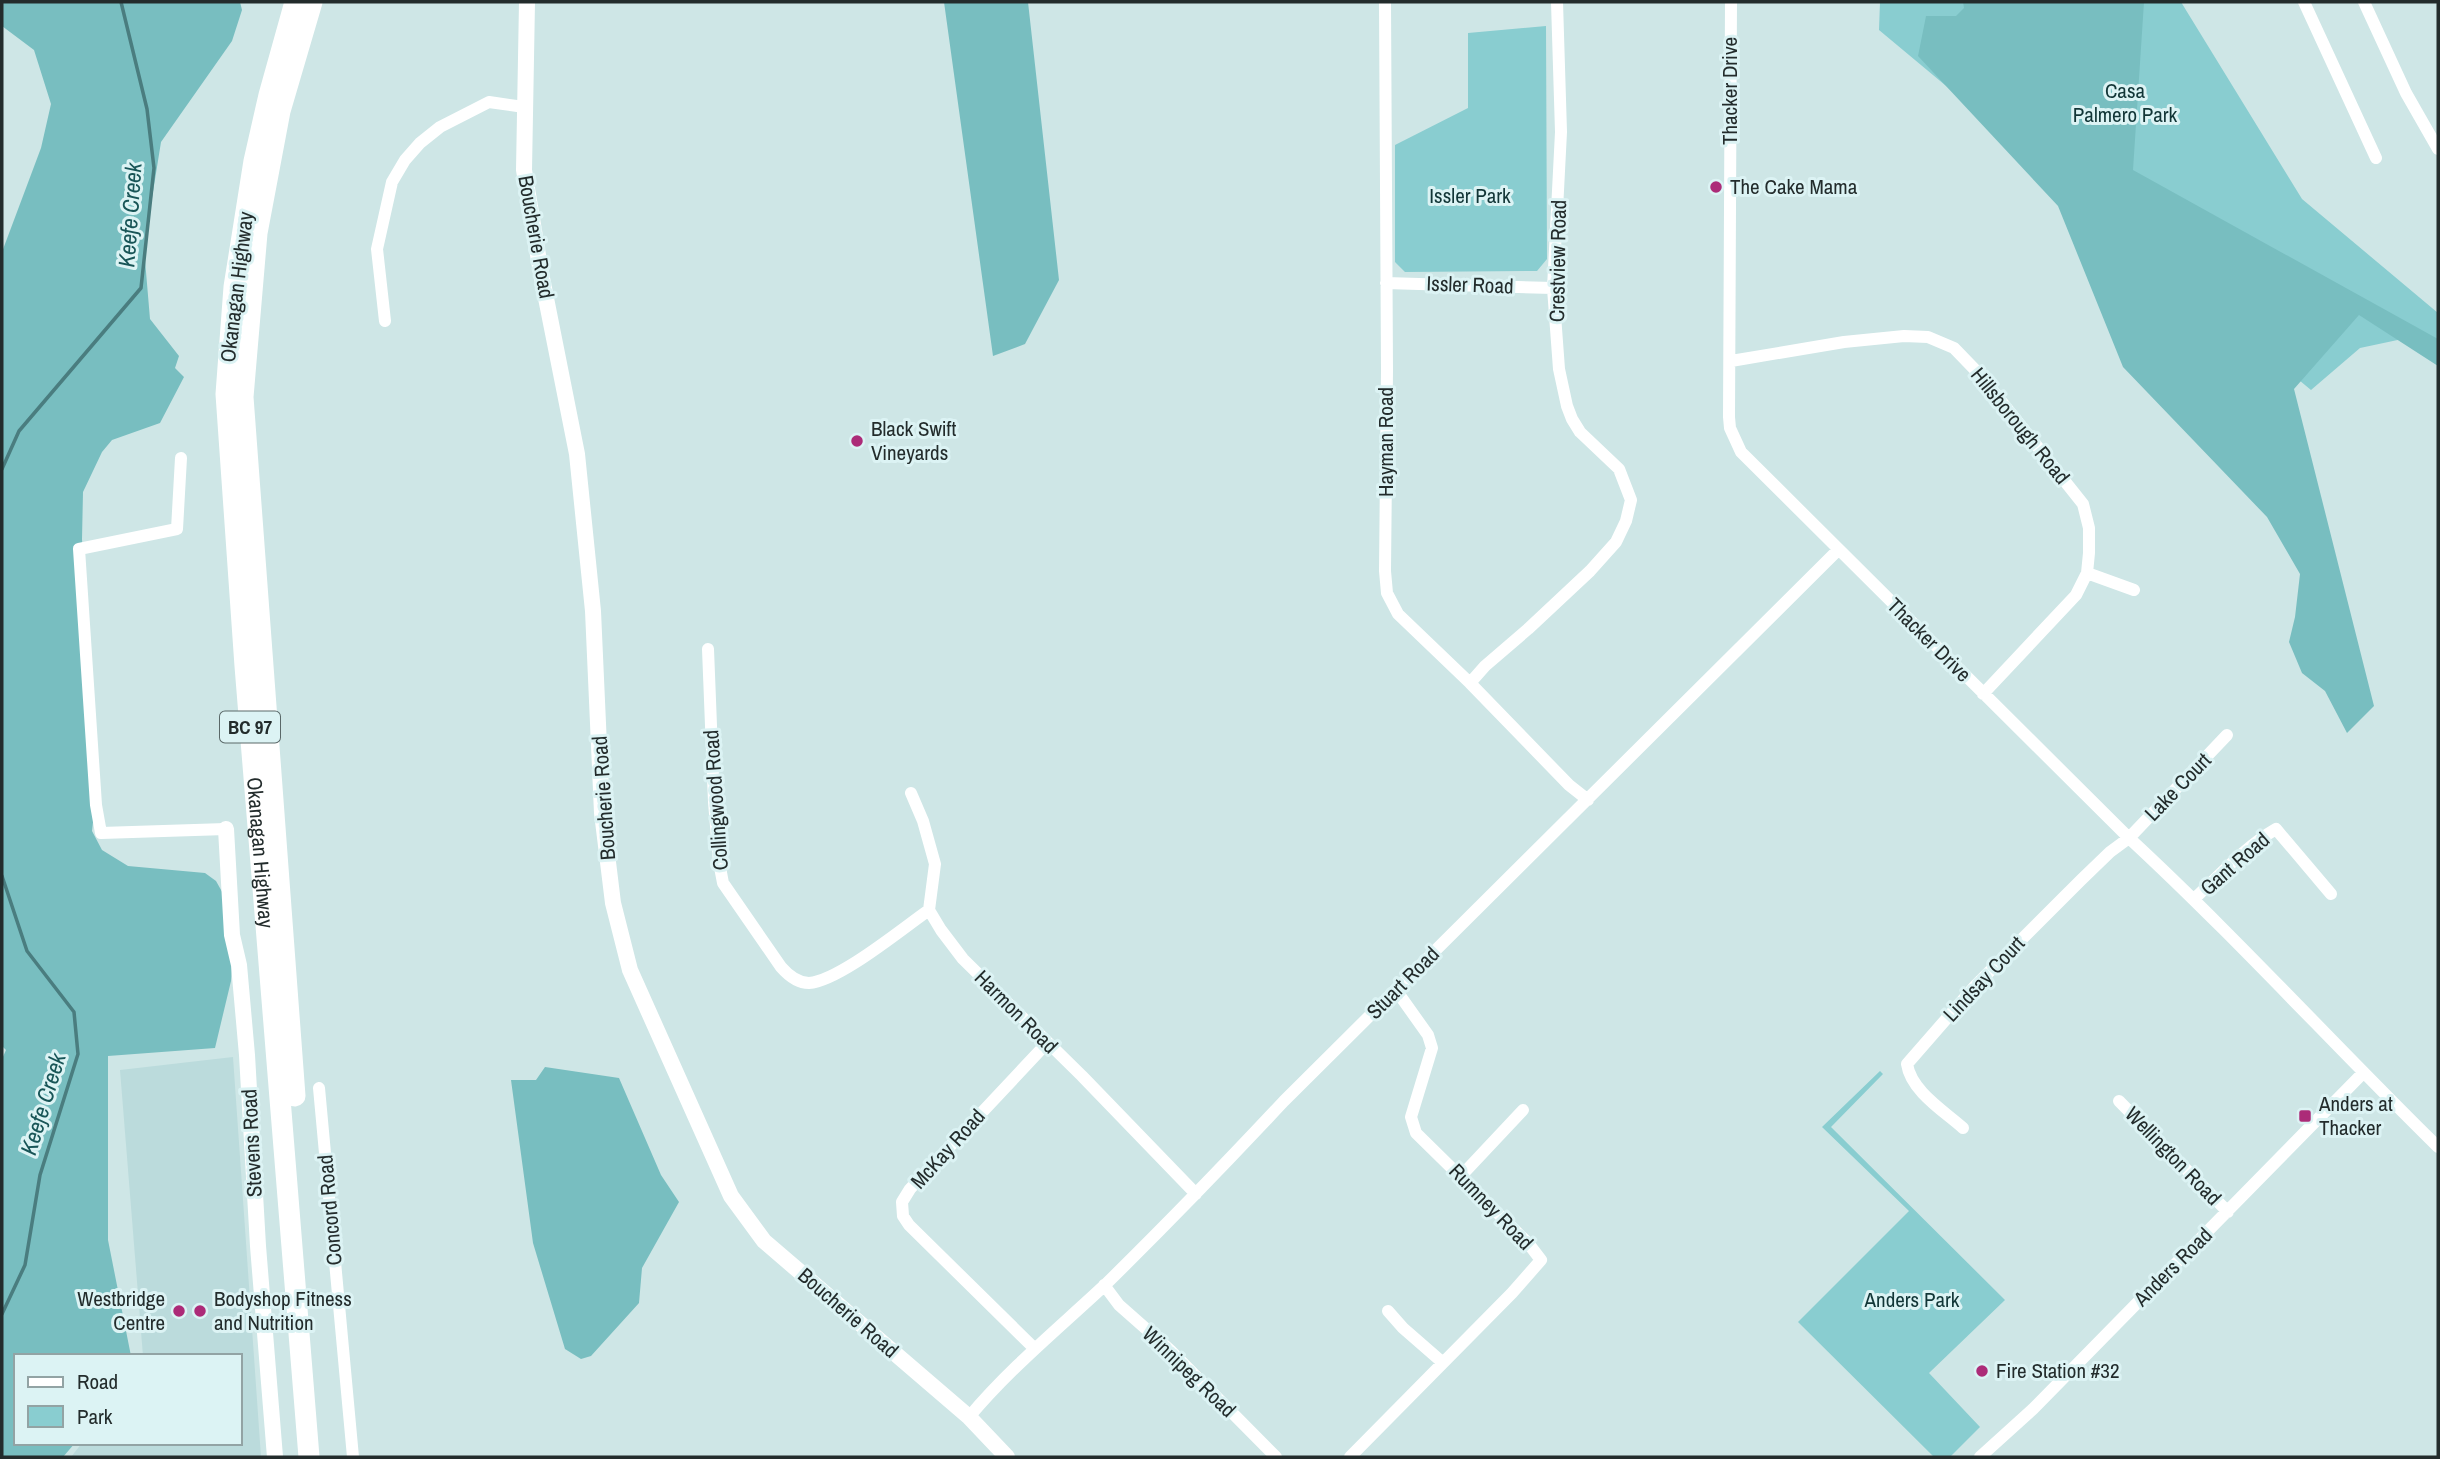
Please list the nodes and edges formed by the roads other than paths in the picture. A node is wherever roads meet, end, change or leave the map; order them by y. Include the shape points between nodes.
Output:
1 (295, 2) edge
2 (313, 2) edge
3 (527, 2) edge
4 (1385, 2) edge
5 (1557, 2) edge
6 (1731, 2) edge
7 (2304, 2) edge
8 (2364, 2) edge
9 (524, 107) junction
10 (2438, 149) edge
11 (2375, 158) dead end
12 (1386, 283) junction
13 (1553, 288) junction
14 (385, 321) dead end
15 (1731, 360) junction
16 (181, 458) dead end
17 (1838, 550) junction
18 (2087, 573) junction
19 (2134, 590) dead end
20 (708, 649) dead end
21 (1470, 684) junction
22 (1983, 694) junction
23 (2227, 735) dead end
24 (911, 793) dead end
25 (1588, 800) junction
26 (226, 829) joint
27 (2129, 838) junction
28 (2331, 894) dead end
29 (2195, 898) junction
30 (929, 910) junction
31 (1396, 990) junction
32 (1047, 1043) junction
33 (2363, 1073) junction
34 (319, 1088) dead end
35 (2119, 1101) dead end
36 (1523, 1110) dead end
37 (1963, 1128) dead end
38 (2438, 1147) edge
39 (1461, 1175) junction
40 (1196, 1194) junction
41 (2228, 1212) junction
42 (1104, 1285) junction
43 (1388, 1311) dead end
44 (1035, 1349) junction
45 (1442, 1362) junction
46 (969, 1417) junction
47 (275, 1457) edge
48 (309, 1457) edge
49 (322, 1457) edge
50 (354, 1457) edge
51 (1007, 1457) edge
52 (1276, 1457) edge
53 (1350, 1457) edge
54 (1980, 1457) edge

1 - 48 highway, Okanagan Highway / BC 97 via 254,161 234,287 226,394
2 - 49 highway, Okanagan Highway / BC 97 via 280,111 257,233 243,397
3 - 9 main road, Boucherie Road
4 - 12 street, Hayman Road
5 - 13 street, Crestview Road via 1561,132
6 - 15 street, Thacker Drive
7 - 11 street
8 - 10 street
9 - 14 street via 489,102 440,127 405,160 392,183 377,249
9 - 46 main road, Boucherie Road via 524,170 577,454 593,611 602,813 613,903 630,970 730,1196 764,1241
12 - 13 street, Issler Road
12 - 21 street, Hayman Road via 1387,593 1398,614
13 - 21 street, Crestview Road via 1559,369 1567,406 1580,432 1619,469 1631,500 1616,542
15 - 17 street, Thacker Drive via 1730,428 1741,452
15 - 18 street, Hillsborough Road via 1903,336 1928,337 1954,348 2083,504 2089,528
16 - 26 street via 177,529 79,549 96,805 101,833
17 - 22 street, Thacker Drive
17 - 25 street, Stuart Road
18 - 19 street
18 - 22 street, Hillsborough Road via 2077,595
20 - 30 street, Collingwood Road via 713,790 723,883 781,967 791,978 808,983 842,971
21 - 25 street, Hayman Road
22 - 27 street, Thacker Drive
23 - 27 street, Lake Court
24 - 30 street via 935,864
25 - 31 street, Stuart Road
26 - 47 main road, Stevens Road
27 - 29 street, Thacker Drive
27 - 37 street, Lindsay Court via 2038,921 1907,1064 1909,1076
28 - 29 street, Gant Road via 2276,829 2243,852
29 - 33 street, Thacker Drive
30 - 32 street, Harmon Road via 963,959
31 - 39 street, Rumney Road via 1432,1048 1410,1117 1416,1132
31 - 40 street, Stuart Road
32 - 40 street, Harmon Road
32 - 44 street, McKay Road via 935,1160 902,1202 909,1225
33 - 38 street, Thacker Drive
33 - 41 street, Anders Road
34 - 50 street, Concord Road
35 - 41 street, Wellington Road
36 - 39 street
39 - 45 street, Rumney Road via 1541,1260
40 - 42 street, Stuart Road
41 - 54 street, Anders Road
42 - 44 street, Stuart Road
42 - 52 street, Winnipeg Road via 1119,1305
43 - 45 street
44 - 46 street, Stuart Road
45 - 53 street, Rumney Road
46 - 51 main road, Boucherie Road

